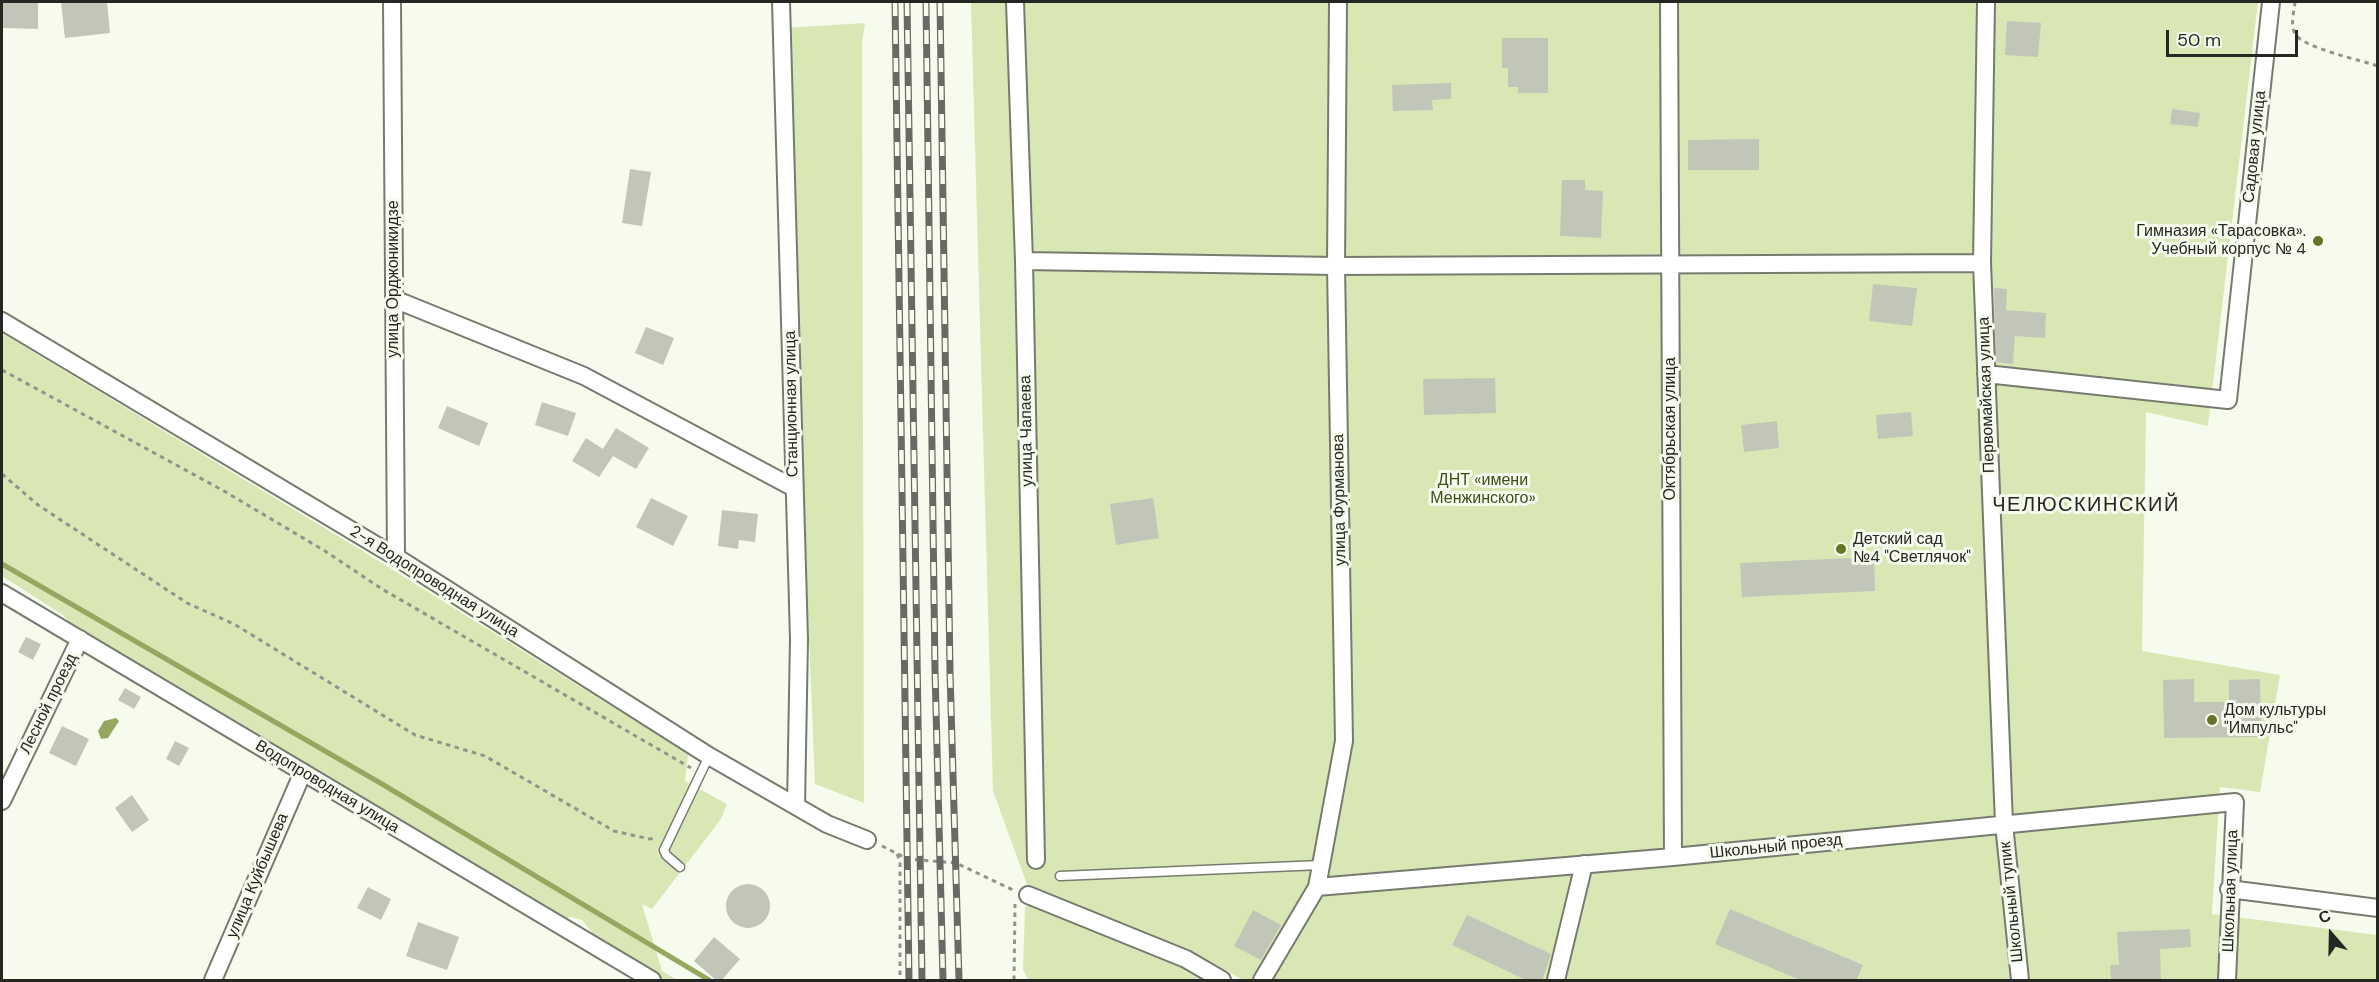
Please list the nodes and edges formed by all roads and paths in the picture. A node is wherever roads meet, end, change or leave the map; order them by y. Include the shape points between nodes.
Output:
1 (392, 2) edge
2 (781, 2) edge
3 (1015, 2) edge
4 (1338, 2) edge
5 (1669, 2) edge
6 (1986, 2) edge
7 (2271, 2) edge
8 (2295, 2) edge
9 (2378, 66) edge
10 (1024, 261) junction
11 (1671, 263) junction
12 (1982, 263) junction
13 (1336, 266) junction
14 (394, 299) junction
15 (2, 321) edge
16 (2, 370) edge
17 (1986, 374) junction
18 (2, 474) edge
19 (794, 488) junction
20 (396, 557) junction
21 (2, 593) edge
22 (80, 639) junction
23 (709, 756) junction
24 (303, 772) junction
25 (701, 772) junction
26 (2, 801) edge
27 (2235, 802) joint
28 (796, 806) junction
29 (2004, 824) junction
30 (672, 833) junction
31 (867, 840) joint
32 (897, 852) junction
33 (1673, 857) junction
34 (1036, 860) dead end
35 (1584, 864) junction
36 (1321, 865) junction
37 (680, 867) dead end
38 (1060, 876) dead end
39 (1317, 887) junction
40 (2229, 889) junction
41 (1019, 896) junction
42 (2378, 908) edge
43 (213, 981) edge
44 (652, 981) edge
45 (900, 981) edge
46 (1014, 981) edge
47 (1222, 981) edge
48 (1262, 981) edge
49 (1556, 981) edge
50 (2020, 981) edge
51 (2228, 981) edge

1 - 14 street, улица Орджоникидзе
2 - 19 street, Станционная улица
3 - 10 street, улица Чапаева
4 - 13 street, улица Фурманова
5 - 11 street, Октябрьская улица
6 - 12 street, Первомайская улица
7 - 17 street, Садовая улица via 2228,400
8 - 9 path via 2292,26 2296,36
10 - 13 street
10 - 34 street, улица Чапаева
11 - 12 street
11 - 13 street
11 - 33 street, Октябрьская улица
12 - 17 street, Первомайская улица
13 - 36 street, улица Фурманова via 1344,741
14 - 19 street via 584,376
14 - 20 street, улица Орджоникидзе
15 - 20 street, 2-я Водопроводная улица
16 - 25 path via 224,491 382,589
17 - 29 street, Первомайская улица
18 - 30 path via 38,505 187,603 244,630 415,735 485,756 615,831 650,839
19 - 28 street, Станционная улица via 799,639
20 - 23 street, 2-я Водопроводная улица
21 - 22 street, Водопроводная улица
22 - 24 street, Водопроводная улица
22 - 26 street, Лесной проезд
23 - 25 lane
23 - 28 street, 2-я Водопроводная улица
24 - 43 street, улица Куйбышева
24 - 44 street, Водопроводная улица
25 - 30 lane
27 - 29 street, Школьный проезд
27 - 40 street, Школьная улица
28 - 31 street, 2-я Водопроводная улица
29 - 33 street, Школьный проезд
29 - 50 street, Школьный тупик
30 - 37 lane via 664,850
31 - 32 path
32 - 41 path via 908,859 956,863
32 - 45 path
33 - 35 street, Школьный проезд
35 - 39 street, Школьный проезд
35 - 49 street
36 - 38 lane
36 - 39 street, улица Фурманова
39 - 48 street, улица Фурманова
40 - 42 street
40 - 51 street, Школьная улица
41 - 46 path
41 - 47 street via 1186,959

